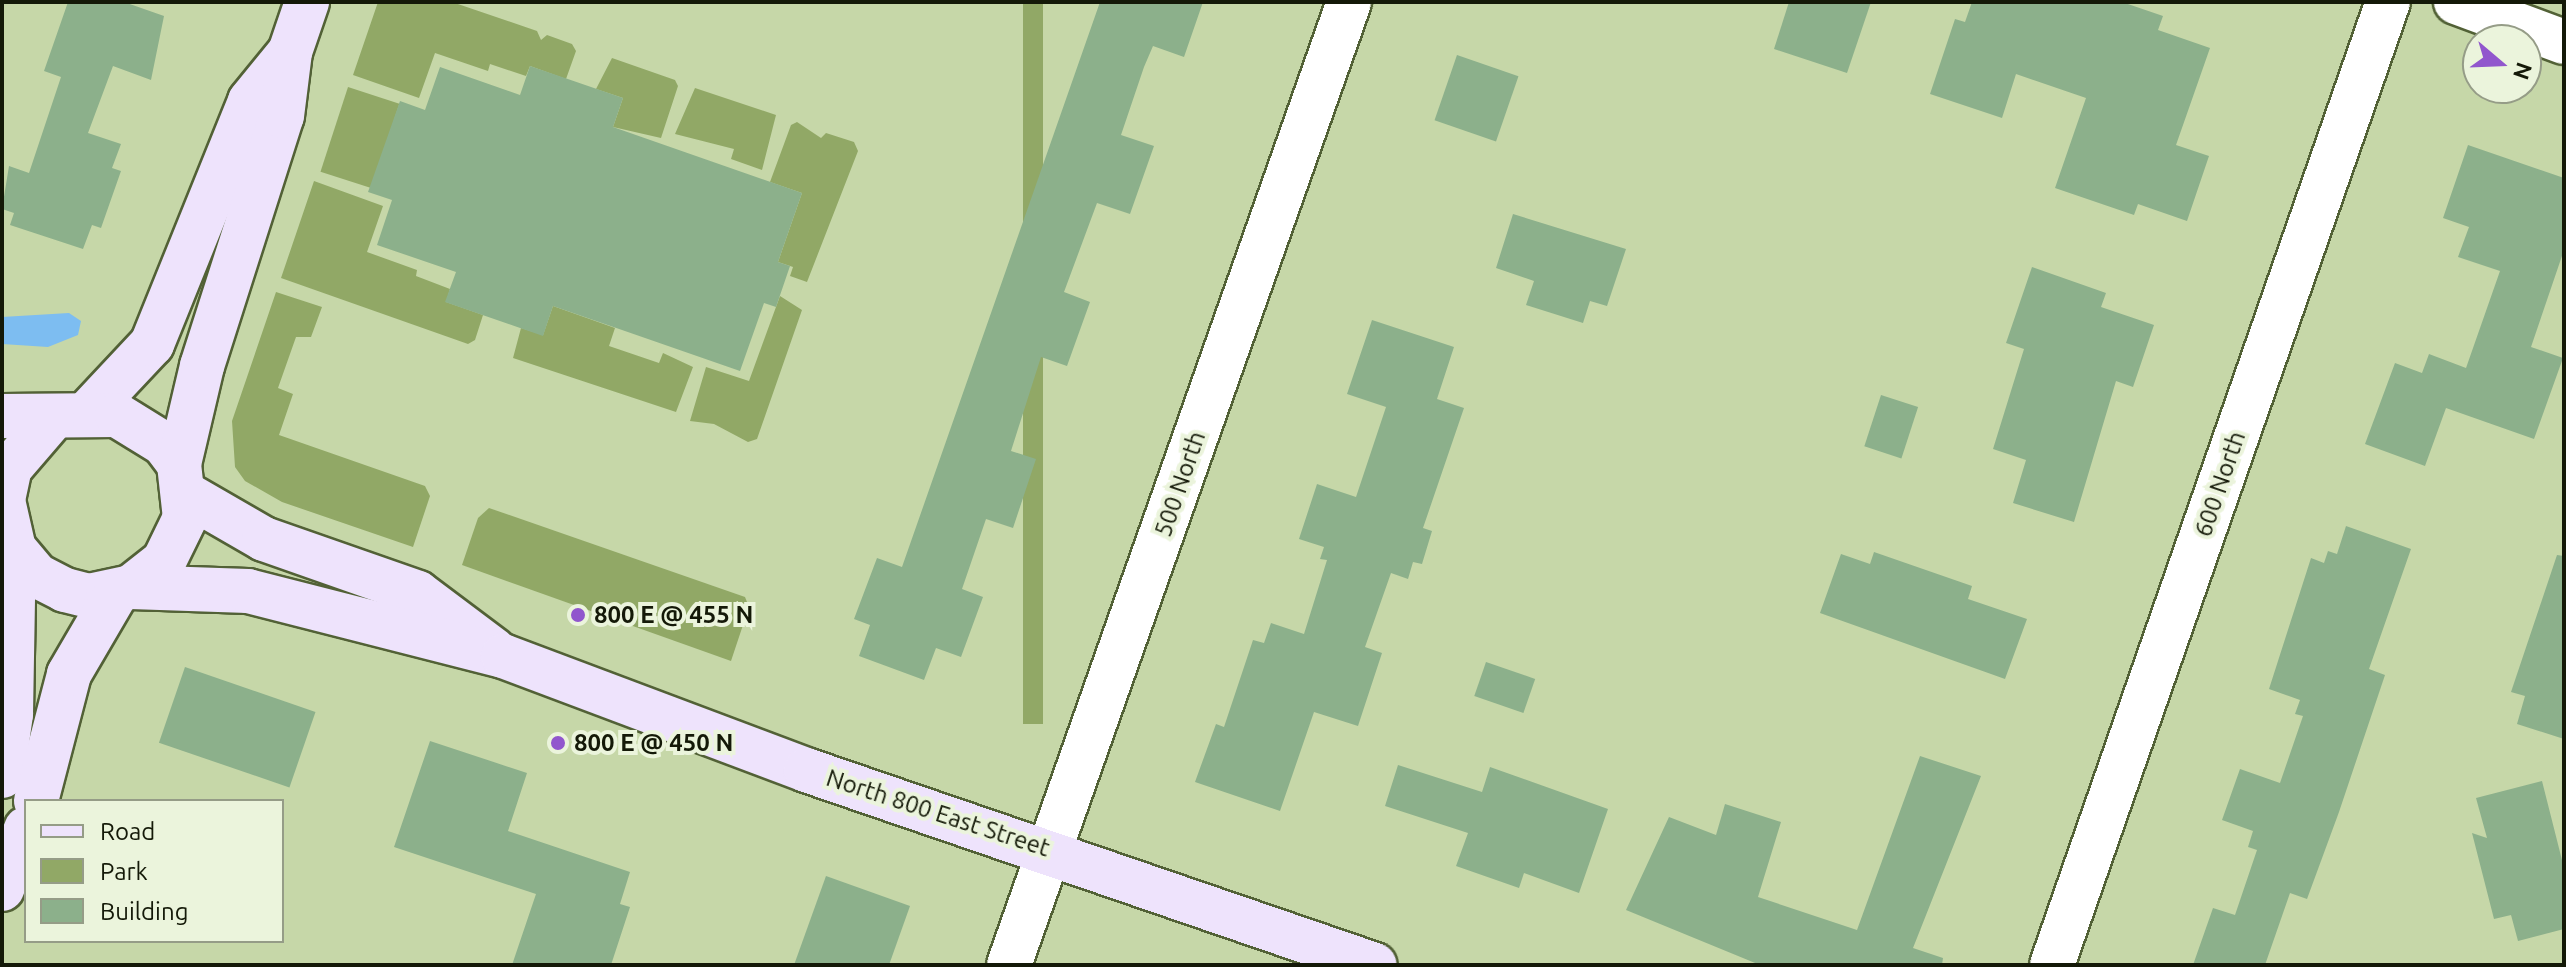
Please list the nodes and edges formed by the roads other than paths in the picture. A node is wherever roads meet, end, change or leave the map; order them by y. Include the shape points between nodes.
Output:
1 (307, 2) edge
2 (1349, 2) edge
3 (2388, 2) edge
4 (2456, 2) edge
5 (2564, 42) edge
6 (290, 52) junction
7 (71, 415) junction
8 (2, 416) edge
9 (182, 479) junction
10 (8, 537) edge
11 (124, 590) junction
12 (503, 656) junction
13 (2, 776) edge
14 (37, 799) edge
15 (24, 834) edge
16 (1051, 850) junction
17 (2, 889) edge
18 (1009, 965) edge
19 (1375, 965) edge
20 (2052, 965) edge

1 - 6 main road
2 - 16 street, 500 North
3 - 20 street, 600 North
4 - 5 street
6 - 7 main road via 250,101 152,344
6 - 9 main road via 282,116 202,366
7 - 8 main road
7 - 9 main road via 136,423
7 - 10 main road via 10,468 3,500
9 - 11 main road via 178,540 164,561
9 - 12 main road via 264,539 418,593
10 - 11 main road via 37,576 65,590 89,596
10 - 13 main road via 11,714
11 - 12 main road via 248,591
11 - 14 main road via 69,674
12 - 16 main road, North 800 East Street via 806,770
15 - 17 main road
16 - 18 street, 500 North
16 - 19 main road, North 800 East Street

